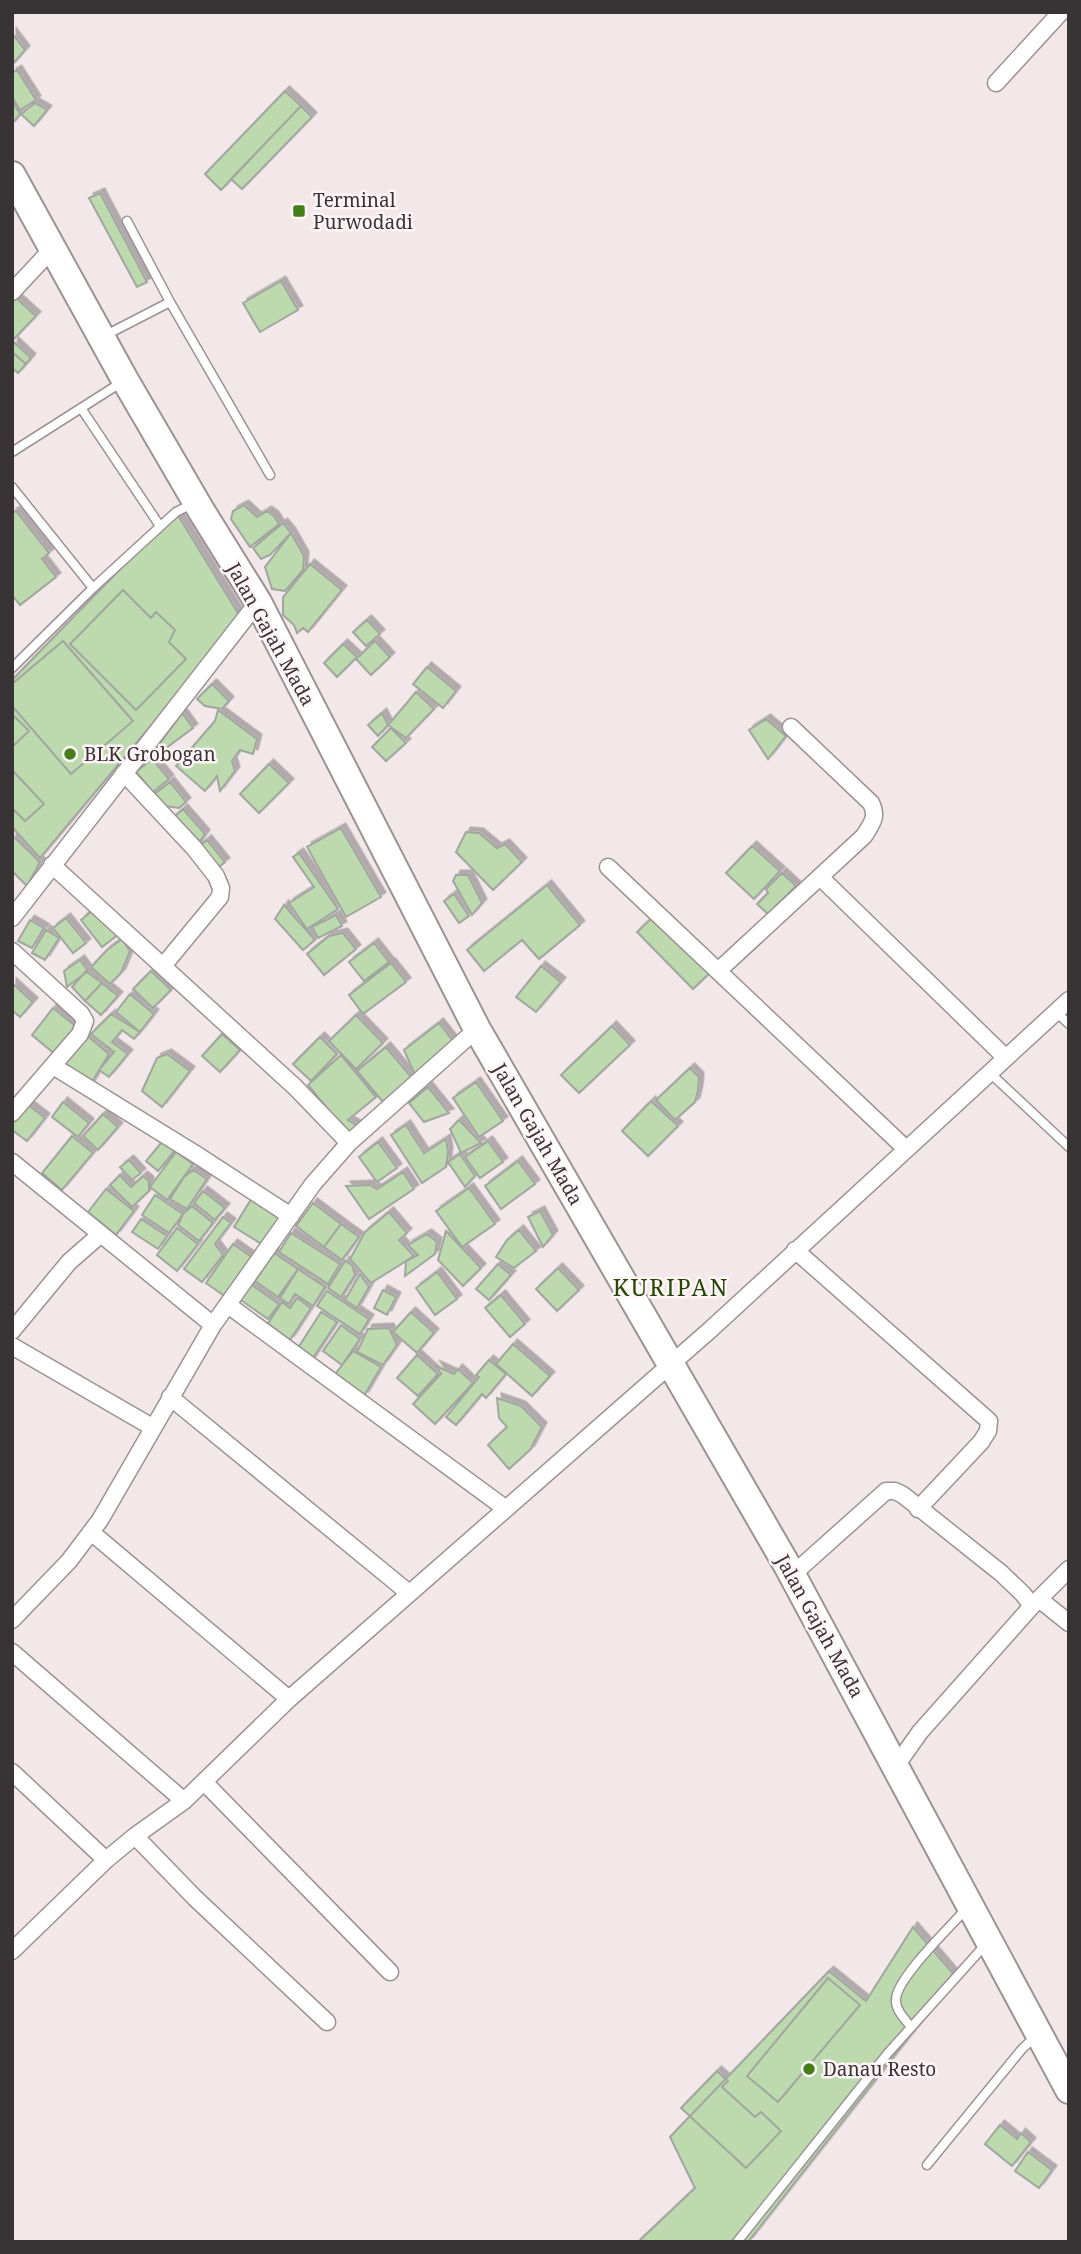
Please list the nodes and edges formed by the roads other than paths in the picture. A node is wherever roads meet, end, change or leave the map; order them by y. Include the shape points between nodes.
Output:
1 (1060, 12) edge
2 (996, 83) dead end
3 (16, 192) edge
4 (127, 221) dead end
5 (53, 248) junction
6 (12, 292) edge
7 (170, 302) junction
8 (102, 337) junction
9 (125, 380) junction
10 (81, 408) junction
11 (12, 452) edge
12 (271, 475) dead end
13 (12, 487) edge
14 (197, 502) junction
15 (160, 526) junction
16 (93, 588) junction
17 (258, 602) junction
18 (12, 668) edge
19 (791, 727) dead end
20 (124, 773) junction
21 (52, 865) junction
22 (608, 867) dead end
23 (820, 877) junction
24 (18, 897) edge
25 (12, 918) edge
26 (12, 951) edge
27 (163, 966) junction
28 (718, 971) junction
29 (1069, 1000) edge
30 (1056, 1012) junction
31 (1069, 1024) edge
32 (477, 1029) junction
33 (1005, 1057) junction
34 (52, 1066) junction
35 (989, 1072) junction
36 (12, 1113) edge
37 (349, 1143) junction
38 (1069, 1147) edge
39 (905, 1149) junction
40 (12, 1162) edge
41 (291, 1216) junction
42 (101, 1234) junction
43 (795, 1250) junction
44 (228, 1305) junction
45 (213, 1325) junction
46 (12, 1331) edge
47 (12, 1346) edge
48 (672, 1364) junction
49 (170, 1397) junction
50 (152, 1427) junction
51 (505, 1508) junction
52 (918, 1509) junction
53 (91, 1532) junction
54 (1069, 1569) edge
55 (792, 1575) junction
56 (410, 1593) junction
57 (1035, 1602) junction
58 (12, 1620) edge
59 (1069, 1623) edge
60 (12, 1652) edge
61 (289, 1699) junction
62 (896, 1766) junction
63 (12, 1772) edge
64 (204, 1782) junction
65 (184, 1801) junction
66 (135, 1836) junction
67 (106, 1860) junction
68 (969, 1906) junction
69 (988, 1942) junction
70 (12, 1951) edge
71 (390, 1972) dead end
72 (327, 2022) dead end
73 (911, 2027) junction
74 (1038, 2034) junction
75 (1069, 2090) edge
76 (928, 2165) dead end
77 (737, 2242) edge

1 - 2 street
3 - 5 main road, Jalan Gajah Mada
4 - 7 lane
5 - 6 street
5 - 8 main road, Jalan Gajah Mada
7 - 8 lane
7 - 12 lane
8 - 9 main road, Jalan Gajah Mada
9 - 10 lane
9 - 14 main road, Jalan Gajah Mada
10 - 11 lane
10 - 15 lane
13 - 16 lane
14 - 15 lane
14 - 17 main road, Jalan Gajah Mada
15 - 16 lane
16 - 18 lane
17 - 20 street
17 - 32 main road, Jalan Gajah Mada
19 - 23 street via 875,811 864,835
20 - 21 street
20 - 27 street via 194,848 221,888 220,897
21 - 24 street
21 - 27 street
22 - 28 street
23 - 28 street
23 - 33 street
24 - 25 street
26 - 34 street via 85,1021 80,1034
27 - 37 street
28 - 39 street
29 - 30 street
30 - 31 lane
30 - 33 street
32 - 37 street
32 - 48 main road, Jalan Gajah Mada
33 - 35 street
34 - 36 street
34 - 41 street
35 - 38 lane
35 - 39 street
37 - 41 street
39 - 43 street
40 - 42 street
41 - 44 street
42 - 45 street
42 - 46 street via 69,1262
43 - 48 street
43 - 52 street via 989,1421 981,1442
44 - 45 street
44 - 51 street
45 - 49 street
47 - 50 street
48 - 51 street
48 - 55 main road, Jalan Gajah Mada
49 - 50 street
49 - 56 street
50 - 53 street
51 - 56 street
52 - 55 street via 895,1491 886,1491
52 - 57 street
53 - 58 street
53 - 61 street
54 - 57 street
55 - 62 main road, Jalan Gajah Mada
56 - 61 street
57 - 59 street
57 - 62 street via 920,1732
60 - 65 street
61 - 64 street
62 - 68 main road, Jalan Gajah Mada
63 - 67 street
64 - 65 street
64 - 71 street
65 - 66 street
66 - 67 street
66 - 72 street
67 - 70 street
68 - 69 main road, Jalan Gajah Mada
68 - 73 lane via 901,1984 897,2007
69 - 73 lane
69 - 74 main road, Jalan Gajah Mada
73 - 77 lane
74 - 75 main road, Jalan Gajah Mada
74 - 76 lane

